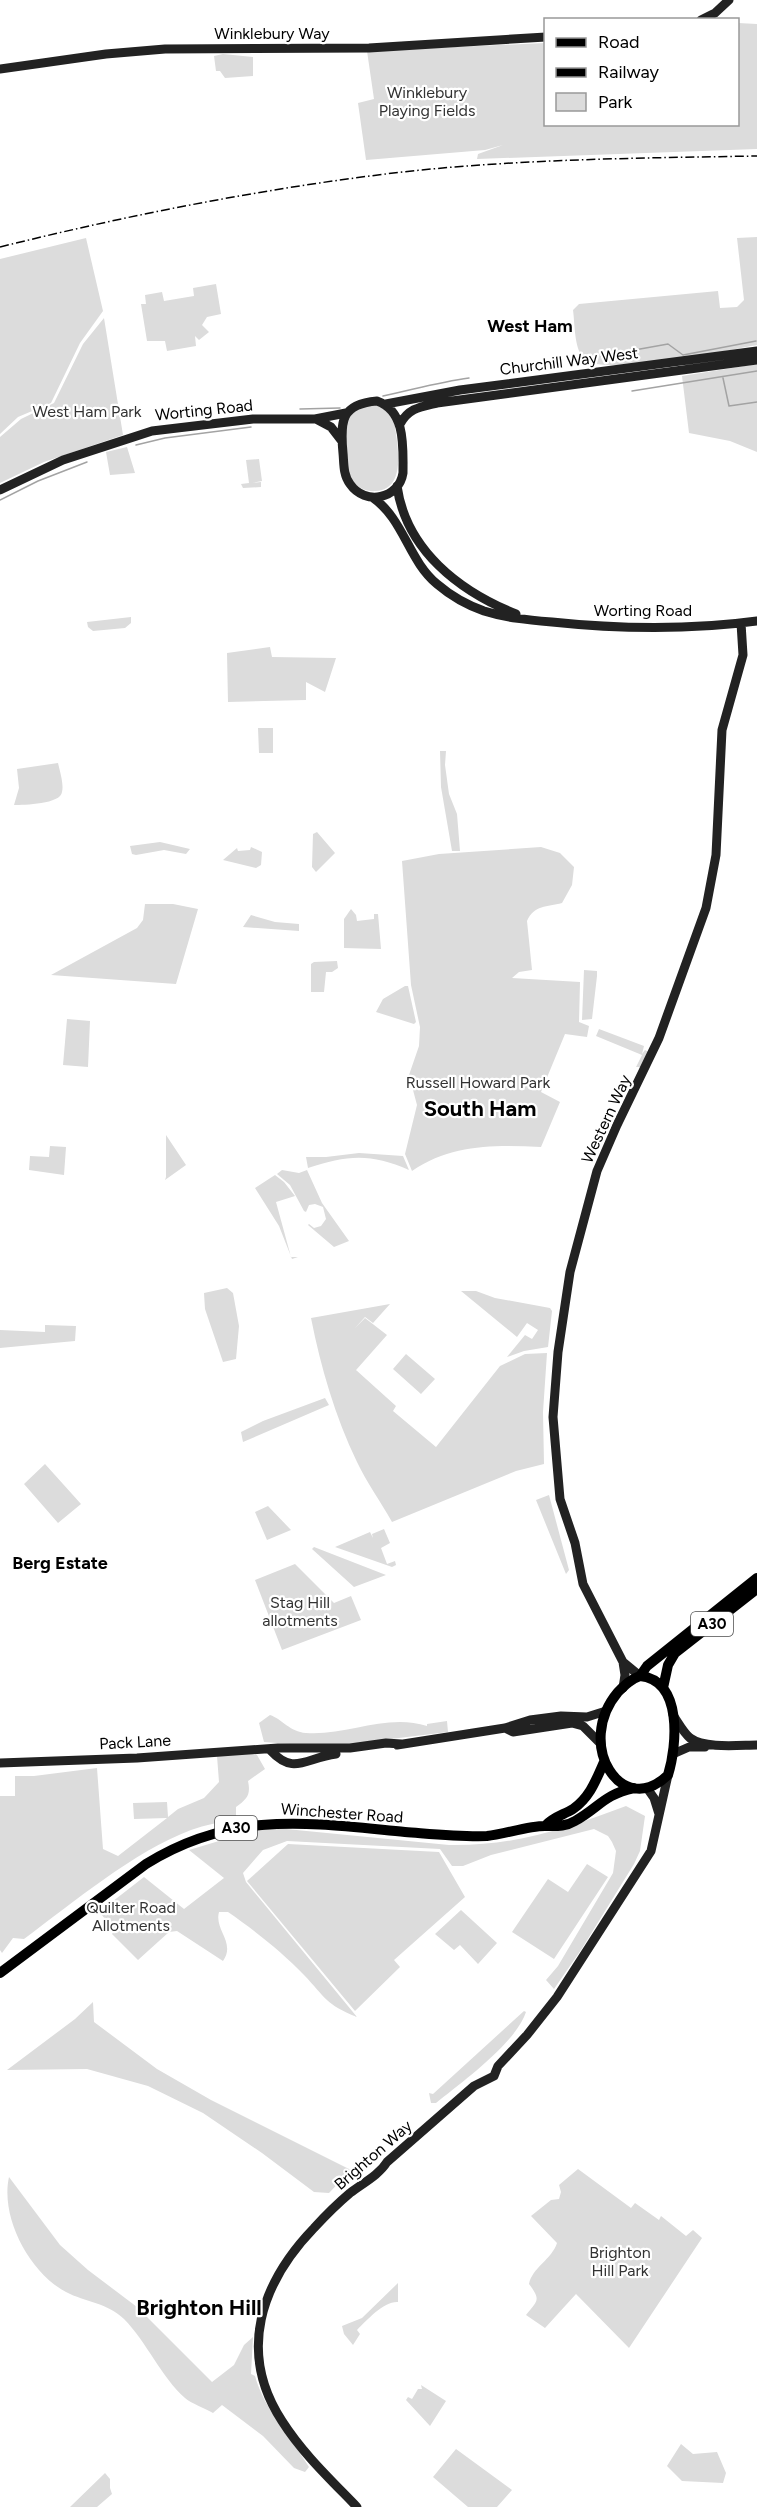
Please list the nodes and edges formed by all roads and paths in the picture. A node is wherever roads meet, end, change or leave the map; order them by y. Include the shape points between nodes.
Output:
1 (729, 0) edge
2 (705, 18) edge
3 (544, 37) edge
4 (0, 69) edge
5 (757, 351) edge
6 (757, 360) edge
7 (386, 404) junction
8 (346, 413) junction
9 (315, 419) junction
10 (400, 424) junction
11 (342, 440) junction
12 (397, 486) junction
13 (0, 490) edge
14 (372, 497) junction
15 (529, 620) junction
16 (757, 621) edge
17 (741, 623) junction
18 (757, 1578) edge
19 (757, 1589) edge
20 (623, 1662) junction
21 (640, 1676) junction
22 (623, 1688) junction
23 (663, 1688) junction
24 (606, 1711) junction
25 (673, 1715) junction
26 (528, 1723) junction
27 (509, 1730) junction
28 (600, 1743) junction
29 (401, 1744) junction
30 (716, 1745) junction
31 (757, 1745) edge
32 (287, 1749) junction
33 (270, 1750) junction
34 (673, 1754) junction
35 (281, 1761) junction
36 (604, 1762) junction
37 (0, 1763) edge
38 (668, 1775) junction
39 (634, 1788) junction
40 (647, 1788) junction
41 (659, 1814) junction
42 (545, 1826) junction
43 (0, 1972) edge
44 (357, 2507) edge

1 - 2 street
3 - 4 street, Winklebury Way via 378,47 165,49
5 - 7 street, Churchill Way West via 460,390
6 - 10 street, Churchill Way West via 437,403 410,410
7 - 8 street via 369,402
7 - 10 street
8 - 9 street, Worting Road
8 - 11 street
9 - 11 street via 331,427
9 - 13 street, Worting Road via 242,420 152,431 63,460
10 - 12 street via 403,473
11 - 14 street via 348,482 356,491
12 - 14 street via 385,496
12 - 15 street, Worting Road via 405,518 423,549 439,566 462,586
14 - 15 street, Worting Road via 392,514 413,553 436,583 482,610
15 - 17 street, Worting Road via 614,626
16 - 17 street, Worting Road
17 - 20 street, Western Way via 742,655 722,730 716,855 706,908 659,1038 597,1171 570,1272 558,1352 554,1439 560,1499 583,1584
18 - 21 main road, A30 via 647,1666
19 - 23 main road, A30 via 675,1653
20 - 21 street, Western Way
20 - 22 street, Western Way
21 - 22 main road, A30
21 - 23 main road via 653,1678
22 - 24 main road, A30
23 - 25 main road
24 - 26 street via 587,1717 561,1716
24 - 28 main road, A30
25 - 30 street via 689,1737
25 - 34 main road
26 - 27 street
26 - 27 street
26 - 28 street via 578,1724
27 - 29 street
28 - 36 main road, A30
29 - 32 street
29 - 35 street via 322,1756 291,1765
30 - 31 street
30 - 34 street via 689,1747
32 - 33 street, Pack Lane
32 - 35 street
33 - 35 street
33 - 37 street, Pack Lane
34 - 38 main road
36 - 39 main road via 614,1777
36 - 42 main road, Winchester Road / A30 via 585,1798
38 - 40 main road
38 - 41 street, Brighton Way
39 - 40 main road, A30
39 - 42 main road, Winchester Road / A30 via 605,1798 567,1825
40 - 41 street
41 - 44 street, Brighton Way via 653,1845 640,1872 569,1979 494,2076 463,2095 387,2162 381,2172 350,2193 319,2222 286,2261 271,2287 259,2329 259,2356 266,2389 296,2440
42 - 43 main road, Winchester Road / A30 via 485,1836 284,1822 228,1829 162,1854

